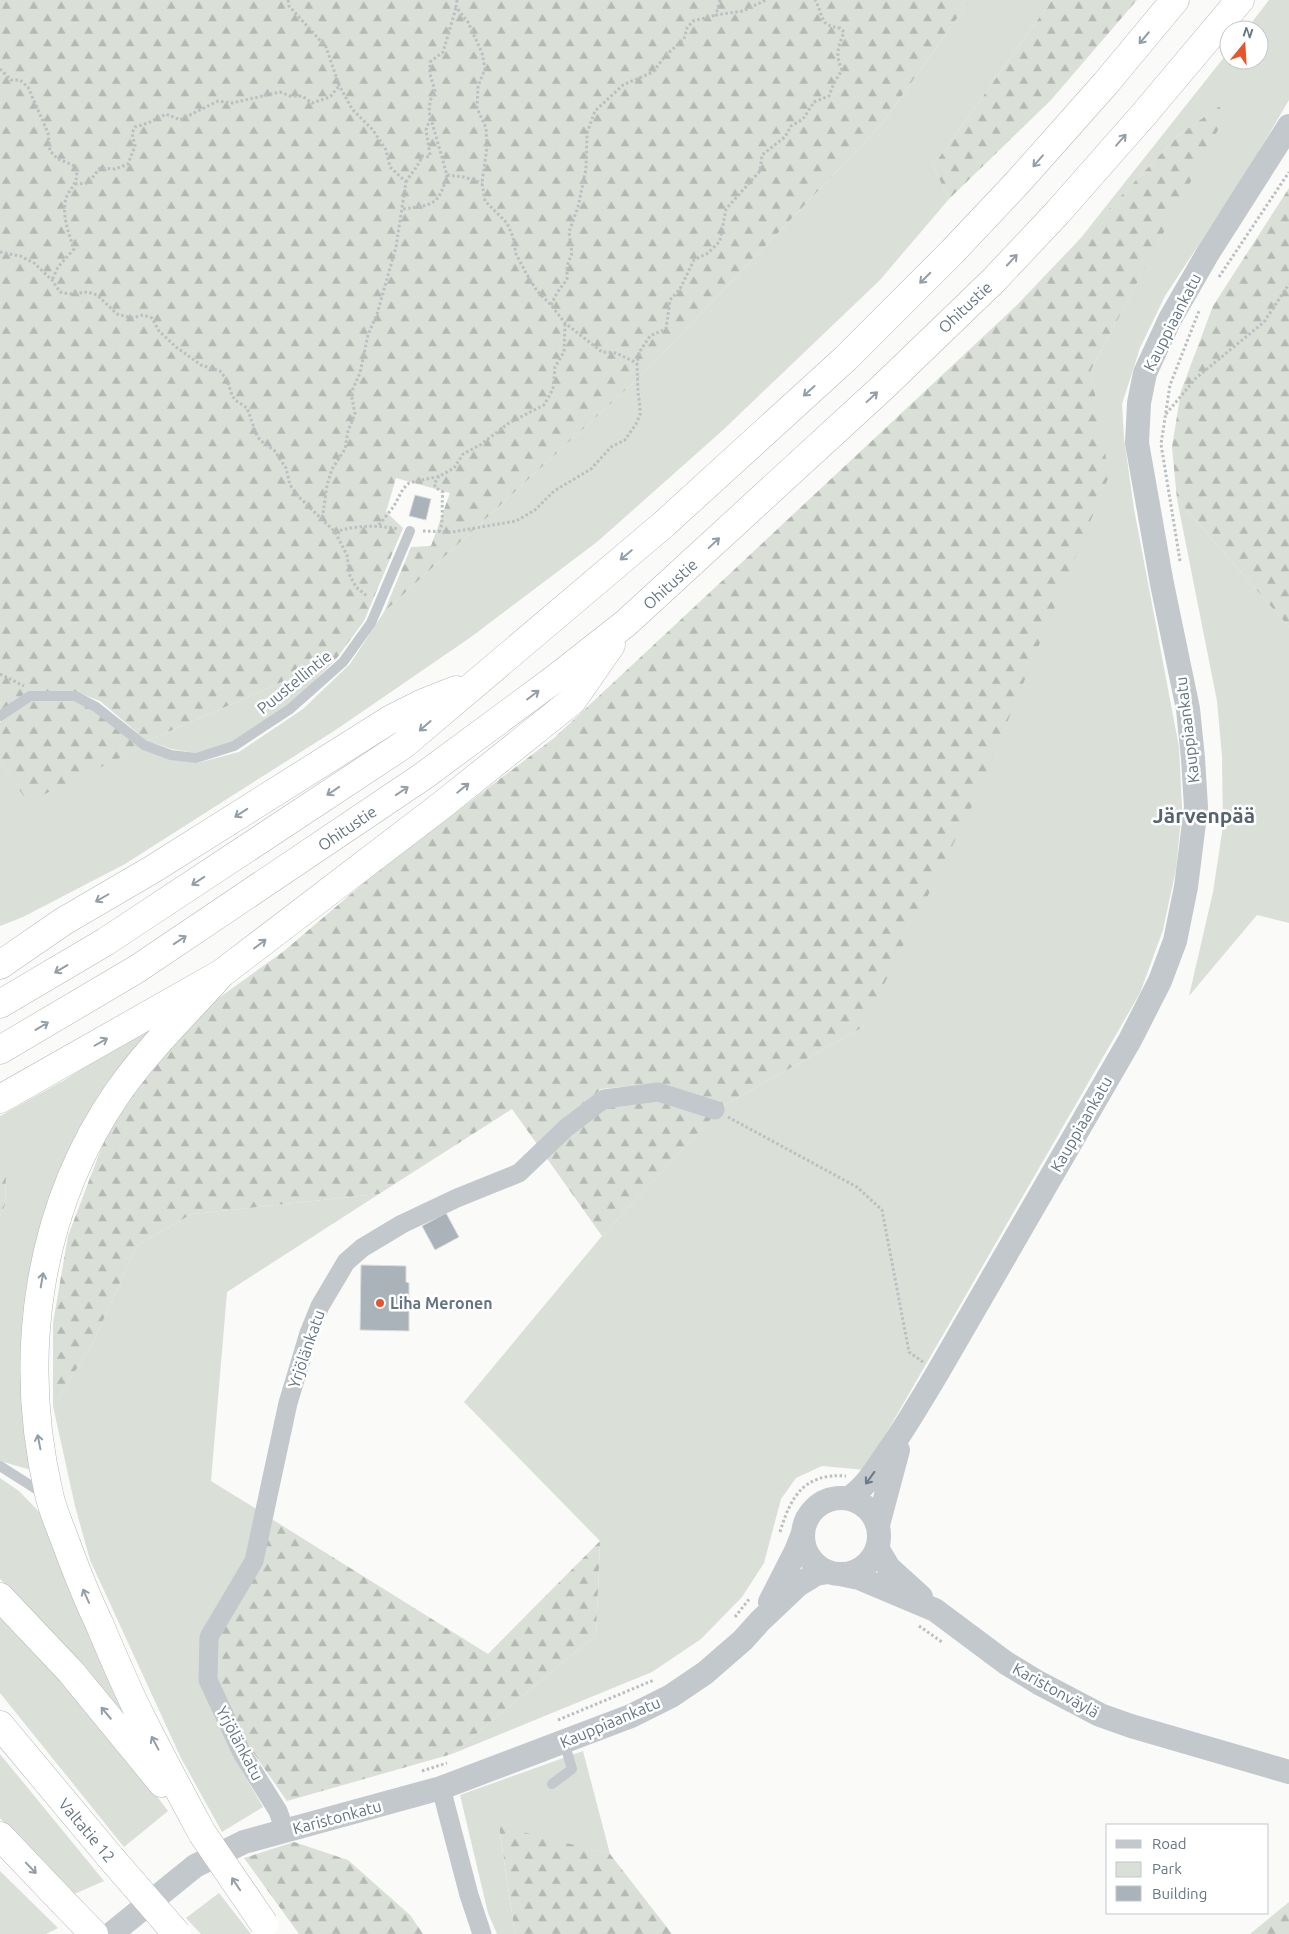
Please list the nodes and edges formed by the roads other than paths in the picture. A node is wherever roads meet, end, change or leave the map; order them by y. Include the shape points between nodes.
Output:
1 (1175, 0) edge
2 (1240, 0) edge
3 (1289, 126) edge
4 (410, 531) road end
5 (626, 623) junction
6 (473, 684) junction
7 (0, 716) edge
8 (64, 921) junction
9 (0, 944) edge
10 (0, 965) edge
11 (222, 973) junction
12 (0, 1004) edge
13 (0, 1050) edge
14 (0, 1099) edge
15 (715, 1110) road end
16 (906, 1425) junction
17 (0, 1466) edge
18 (49, 1497) junction
19 (849, 1498) junction
20 (803, 1533) junction
21 (878, 1536) junction
22 (834, 1573) junction
23 (0, 1598) edge
24 (935, 1610) junction
25 (760, 1621) junction
26 (0, 1726) edge
27 (557, 1733) junction
28 (1289, 1772) edge
29 (552, 1784) dead end
30 (441, 1788) junction
31 (285, 1831) junction
32 (202, 1833) junction
33 (0, 1836) edge
34 (267, 1929) edge
35 (94, 1934) edge
36 (110, 1934) edge
37 (177, 1934) edge
38 (482, 1934) edge

1 -> 6 highway via 1018,182 846,358 664,524
5 -> 2 highway, Ohitustie via 883,387 993,280 1058,212
3 - 16 street, Kauppiaankatu via 1170,319 1145,374 1139,403 1137,443 1188,708 1193,758 1196,807 1186,887 1175,941 1160,981 1130,1040
4 - 7 lane, Puustellintie via 371,623 343,662 290,709 234,746 196,758 171,755 144,745 96,706 74,696 30,696
11 -> 5 highway via 572,701
13 -> 5 highway, Ohitustie via 137,969 422,777
6 -> 8 highway via 391,719 153,869
6 -> 12 highway via 403,745 106,942
8 - 9 highway
8 - 10 highway
14 -> 11 highway
18 -> 11 highway via 36,1430 36,1311 47,1252 64,1195 90,1140 118,1092
15 - 31 street, Yrjölänkatu via 658,1092 604,1099 566,1128 520,1173 402,1224 362,1248 346,1262 320,1306 309,1333 288,1403 254,1561 209,1637 208,1680 243,1755 278,1811
16 -> 19 street, Kauppiaankatu via 868,1482
16 - 21 street, Kauppiaankatu via 894,1462
17 - 18 lane
32 -> 18 highway via 140,1714 80,1582
19 - 20 street via 823,1502 813,1510
19 - 21 street via 874,1516
20 - 22 street via 809,1557 818,1566
20 - 25 street via 789,1568
21 - 22 street via 872,1558 863,1567 854,1572
21 - 24 street via 889,1568
22 - 24 street, Karistonväylä via 859,1578
22 - 25 street via 816,1574 806,1579
32 -> 23 highway via 71,1672
24 - 28 street, Karistonväylä via 1014,1668 1100,1715
25 - 27 street, Kauppiaankatu via 705,1673 671,1696 631,1716
26 - 37 highway, Valtatie 12, bridge
27 - 29 lane via 572,1769
27 - 30 street, Kauppiaankatu
30 - 31 street, Karistonkatu
30 - 38 street
31 - 36 street, Karistonkatu via 244,1842 195,1866
34 -> 32 highway, bridge
33 -> 35 highway, bridge

